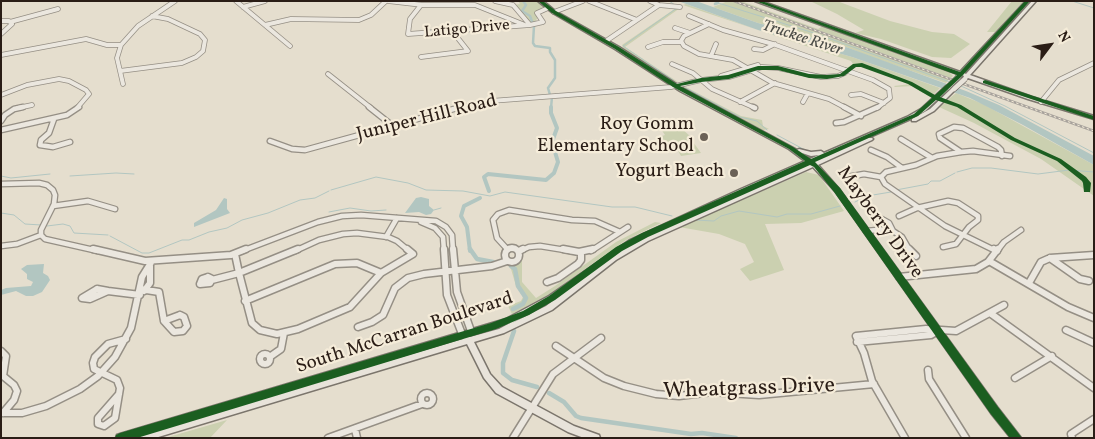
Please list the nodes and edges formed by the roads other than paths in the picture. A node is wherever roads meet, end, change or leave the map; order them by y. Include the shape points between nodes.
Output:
1 (175, 1) edge
2 (236, 1) edge
3 (265, 1) edge
4 (387, 1) edge
5 (495, 1) edge
6 (540, 1) edge
7 (583, 1) edge
8 (589, 1) edge
9 (650, 1) edge
10 (756, 1) edge
11 (1028, 1) edge
12 (1034, 1) edge
13 (421, 5) junction
14 (659, 5) junction
15 (243, 7) junction
16 (680, 7) dead end
17 (548, 8) junction
18 (58, 9) dead end
19 (554, 12) junction
20 (152, 16) junction
21 (689, 16) dead end
22 (1, 20) edge
23 (637, 20) junction
24 (10, 22) junction
25 (709, 24) junction
26 (265, 25) junction
27 (530, 25) junction
28 (675, 28) dead end
29 (453, 32) junction
30 (690, 33) junction
31 (1, 34) edge
32 (420, 34) junction
33 (420, 41) dead end
34 (606, 41) junction
35 (867, 41) junction
36 (991, 41) junction
37 (682, 42) junction
38 (997, 43) junction
39 (716, 44) dead end
40 (775, 44) junction
41 (121, 45) junction
42 (290, 46) dead end
43 (648, 47) dead end
44 (754, 49) dead end
45 (1, 55) edge
46 (712, 56) junction
47 (421, 57) dead end
48 (1094, 63) edge
49 (672, 64) dead end
50 (749, 69) junction
51 (846, 70) junction
52 (120, 71) junction
53 (328, 74) dead end
54 (963, 76) junction
55 (700, 79) junction
56 (774, 83) junction
57 (123, 84) dead end
58 (675, 86) junction
59 (808, 93) junction
60 (1, 95) edge
61 (851, 95) dead end
62 (740, 102) junction
63 (803, 102) dead end
64 (1041, 102) junction
65 (884, 103) junction
66 (934, 104) junction
67 (32, 105) dead end
68 (755, 108) dead end
69 (860, 116) junction
70 (2, 118) edge
71 (1094, 118) edge
72 (54, 119) junction
73 (836, 122) dead end
74 (393, 126) junction
75 (1, 130) edge
76 (901, 139) dead end
77 (270, 141) dead end
78 (70, 142) dead end
79 (791, 148) junction
80 (871, 150) dead end
81 (961, 152) junction
82 (832, 154) junction
83 (932, 158) junction
84 (812, 162) junction
85 (902, 168) junction
86 (779, 177) junction
87 (847, 177) dead end
88 (882, 177) junction
89 (830, 181) junction
90 (1, 184) edge
91 (53, 206) junction
92 (917, 208) junction
93 (115, 209) dead end
94 (900, 216) dead end
95 (397, 218) junction
96 (880, 218) dead end
97 (418, 220) junction
98 (628, 227) dead end
99 (1021, 230) dead end
100 (866, 231) junction
101 (893, 231) junction
102 (620, 232) junction
103 (41, 235) junction
104 (963, 235) junction
105 (386, 237) junction
106 (1, 246) edge
107 (943, 247) dead end
108 (508, 250) junction
109 (519, 251) junction
110 (997, 251) junction
111 (581, 252) junction
112 (235, 254) junction
113 (1094, 255) edge
114 (916, 256) dead end
115 (1050, 258) junction
116 (152, 261) junction
117 (507, 261) junction
118 (990, 261) junction
119 (454, 271) junction
120 (445, 272) junction
121 (239, 273) junction
122 (381, 273) junction
123 (899, 277) junction
124 (151, 279) junction
125 (212, 280) dead end
126 (1089, 281) dead end
127 (141, 282) junction
128 (547, 282) dead end
129 (1028, 282) junction
130 (108, 291) dead end
131 (142, 291) junction
132 (245, 302) junction
133 (1004, 305) dead end
134 (990, 313) junction
135 (1094, 318) edge
136 (164, 321) dead end
137 (358, 327) dead end
138 (1066, 330) dead end
139 (938, 332) junction
140 (284, 333) junction
141 (468, 335) junction
142 (601, 338) dead end
143 (126, 339) junction
144 (1094, 343) edge
145 (556, 346) dead end
146 (1, 351) edge
147 (271, 356) dead end
148 (1052, 356) junction
149 (573, 357) junction
150 (928, 370) dead end
151 (101, 372) junction
152 (1014, 378) dead end
153 (874, 384) junction
154 (1094, 388) edge
155 (119, 394) junction
156 (422, 404) dead end
157 (532, 409) junction
158 (2, 413) edge
159 (1094, 419) edge
160 (355, 429) junction
161 (120, 438) edge
162 (141, 438) edge
163 (328, 438) edge
164 (357, 438) edge
165 (513, 438) edge
166 (596, 438) edge
167 (905, 438) edge
168 (966, 438) edge
169 (1017, 438) edge
170 (1072, 438) edge

1 - 20 street
2 - 15 street
3 - 15 street
4 - 13 street
4 - 26 street via 371,15 359,20 288,19
5 - 27 street via 513,5
6 - 17 main road, Mayberry Drive
7 - 19 street
8 - 23 street
9 - 14 street
10 - 35 main road
11 - 36 main road
12 - 38 main road
13 - 27 street via 478,6
13 - 32 street, Latigo Drive via 410,19 407,32 410,35
14 - 16 street
14 - 23 street
15 - 26 street
17 - 19 main road, Mayberry Drive
17 - 27 street via 537,13 544,20 542,23
18 - 24 street
19 - 34 main road, Mayberry Drive
20 - 41 street via 134,29
20 - 52 street via 168,19 200,34 205,40 203,51 182,63
21 - 25 street
22 - 24 street
23 - 34 street
24 - 31 street via 11,25
25 - 30 street
25 - 40 street
26 - 42 street
27 - 29 street, Latigo Drive
28 - 30 street
29 - 32 street, Latigo Drive
29 - 47 street via 468,51
30 - 37 street
32 - 33 street
34 - 58 main road, Mayberry Drive
35 - 54 main road
35 - 54 main road
36 - 38 main road
36 - 54 main road
37 - 43 street via 663,42
37 - 46 street via 691,51
38 - 54 main road
39 - 46 street
40 - 44 street via 766,50
40 - 51 street
41 - 45 street via 107,46 86,40
41 - 52 street via 117,58
46 - 50 street via 729,59
48 - 64 street via 1059,80
49 - 55 street
50 - 51 street via 772,68 827,78 842,75
50 - 55 street, Juniper Hill Road via 729,77
50 - 56 street
51 - 65 street via 889,87 891,96
52 - 57 street
53 - 74 street
54 - 64 main road
54 - 64 main road
54 - 66 main road, South McCarran Boulevard, bridge via 953,82
54 - 66 main road, South McCarran Boulevard, bridge via 954,89
55 - 58 street, Juniper Hill Road
55 - 62 street via 712,89
56 - 59 street
56 - 62 street
58 - 74 street, Juniper Hill Road via 491,101
58 - 79 main road, Mayberry Drive
59 - 63 street
59 - 69 street via 833,101
60 - 72 street via 56,79 66,80 88,91 88,97 76,110
61 - 65 street via 861,94
62 - 68 street
64 - 71 main road
65 - 69 street
66 - 82 main road, South McCarran Boulevard via 926,114 913,121
67 - 70 street via 16,108
69 - 73 street
72 - 75 street
72 - 78 street via 40,145 53,147
74 - 77 street, Juniper Hill Road via 305,150
76 - 83 street
79 - 82 main road via 811,154
79 - 84 main road, Mayberry Drive
79 - 86 main road via 801,160
80 - 85 street
81 - 81 street via 973,150 1006,156 1000,149 961,127 939,134
81 - 83 street
82 - 84 main road, South McCarran Boulevard
82 - 89 main road via 823,164
83 - 85 street
84 - 86 main road, South McCarran Boulevard
84 - 89 main road, Mayberry Drive
85 - 88 street via 886,172
86 - 89 main road via 809,170
86 - 141 main road, South McCarran Boulevard via 637,244 536,316 501,331
87 - 88 street via 864,174
88 - 92 street via 886,184
89 - 100 main road, Mayberry Drive
90 - 91 street via 47,185 54,191
91 - 93 street via 88,201
91 - 103 street via 42,226
92 - 94 street
92 - 104 street
92 - 104 street via 948,201 958,203 979,218
95 - 97 street
95 - 105 street
95 - 112 street via 356,215 333,218
96 - 101 street via 889,223
97 - 119 street via 436,221 449,230
97 - 120 street via 441,234
98 - 102 street
99 - 110 street
100 - 101 street
100 - 123 main road, Mayberry Drive
101 - 114 street via 902,237
102 - 108 street via 595,221 509,210 493,220 496,238
102 - 111 street via 596,249
103 - 106 street
103 - 116 street via 54,242
104 - 107 street via 956,244
104 - 110 street
105 - 121 street via 357,233 335,235
105 - 122 street via 413,254
108 - 109 street via 514,248
108 - 117 street
109 - 111 street via 540,246
109 - 117 street via 518,258
110 - 118 street
111 - 128 street via 578,264
112 - 116 street
112 - 121 street
113 - 115 street
115 - 126 street via 1080,279
115 - 129 street via 1041,262
116 - 124 street
116 - 127 street
117 - 119 street
118 - 123 street via 968,271
118 - 129 street
119 - 120 street
119 - 141 street
120 - 137 street via 404,280 395,288 383,315
120 - 141 street via 447,295
121 - 125 street
121 - 132 street
122 - 132 street via 357,263 335,264
122 - 140 street via 350,307
123 - 139 main road, Mayberry Drive
124 - 127 street
124 - 131 street
127 - 131 street
129 - 135 street via 1068,307
130 - 131 street
131 - 136 street via 160,292
131 - 143 street
132 - 140 street via 255,326 270,333
133 - 134 street
134 - 139 street via 963,329
134 - 148 street
138 - 144 street
139 - 153 street via 858,342
139 - 169 main road, Mayberry Drive
140 - 147 street via 280,350
141 - 157 main road via 481,367 492,383
141 - 161 main road, South McCarran Boulevard
141 - 162 main road, South McCarran Boulevard
142 - 149 street
143 - 151 street via 111,363
143 - 151 street via 108,344 95,357 92,366
145 - 149 street, Wheatgrass Drive
146 - 158 street via 6,360 3,376 16,391 14,400
148 - 152 street
148 - 154 street
149 - 153 street, Wheatgrass Drive via 614,383 664,395 712,392 764,394
149 - 157 street via 557,369
150 - 168 street via 929,379
151 - 155 street via 117,380
151 - 158 street via 59,401 34,410
153 - 167 street
155 - 155 street via 115,418 108,424 98,424 98,418
156 - 160 street
157 - 165 street
157 - 166 main road
159 - 170 street via 1071,434
160 - 163 street
160 - 164 street

